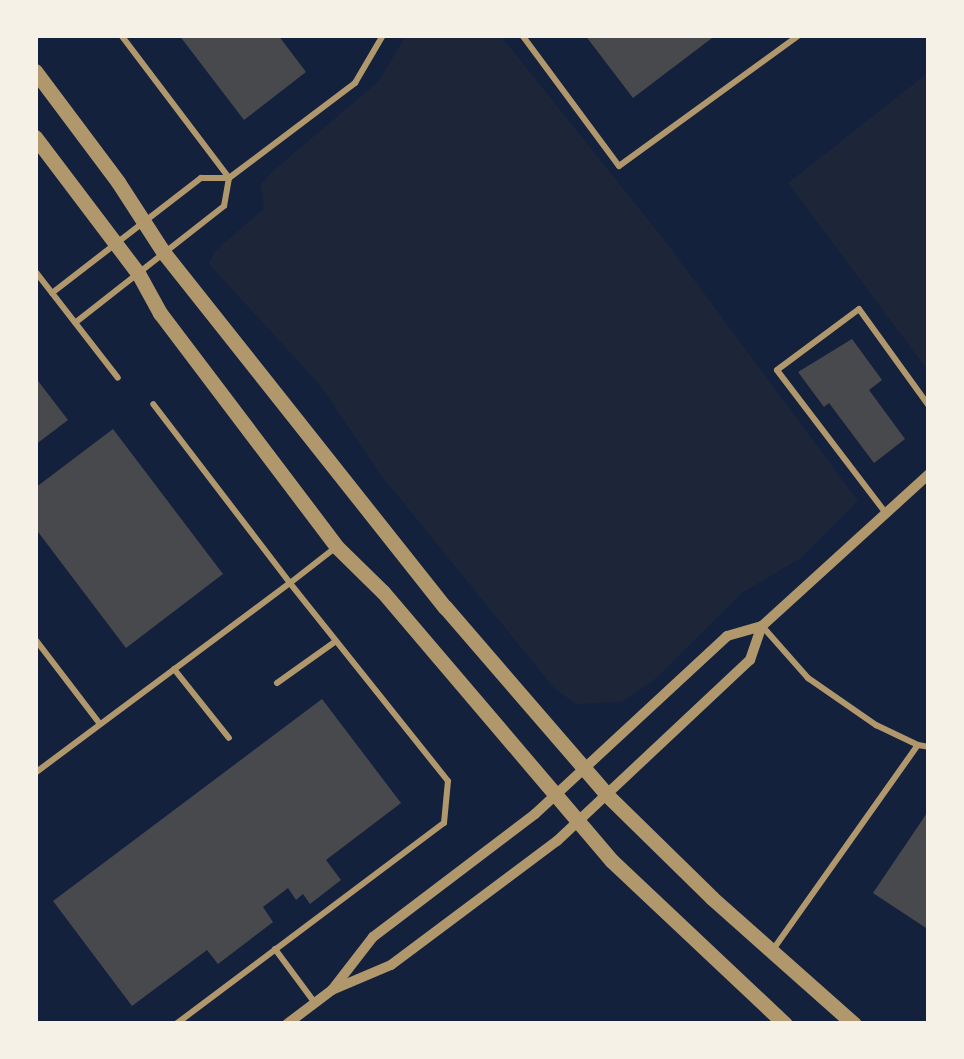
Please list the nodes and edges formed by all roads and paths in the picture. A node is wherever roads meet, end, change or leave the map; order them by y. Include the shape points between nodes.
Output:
1 (121, 35) edge
2 (383, 35) edge
3 (522, 35) edge
4 (799, 35) edge
5 (35, 71) edge
6 (35, 137) edge
7 (229, 178) junction
8 (142, 222) junction
9 (115, 243) junction
10 (164, 253) junction
11 (35, 271) edge
12 (138, 273) junction
13 (52, 293) junction
14 (75, 323) junction
15 (118, 378) dead end
16 (153, 404) dead end
17 (929, 406) edge
18 (929, 474) edge
19 (885, 512) junction
20 (337, 546) junction
21 (290, 583) junction
22 (762, 626) junction
23 (35, 639) edge
24 (336, 641) junction
25 (174, 669) junction
26 (277, 684) dead end
27 (100, 724) junction
28 (228, 738) dead end
29 (918, 745) junction
30 (929, 747) edge
31 (584, 768) junction
32 (35, 772) edge
33 (555, 795) junction
34 (607, 795) junction
35 (577, 822) junction
36 (276, 950) junction
37 (771, 952) junction
38 (332, 990) junction
39 (315, 1003) junction
40 (176, 1024) edge
41 (287, 1024) edge
42 (785, 1024) edge
43 (854, 1024) edge

1 - 7 lane
2 - 7 lane via 356,83
3 - 4 lane via 619,166
5 - 8 street
6 - 9 street
7 - 8 lane via 202,178
7 - 10 lane via 224,206
8 - 9 lane
8 - 10 street
9 - 12 street
9 - 13 lane
10 - 12 lane
10 - 31 street via 445,607
11 - 13 lane
12 - 14 lane
12 - 20 street via 160,313
13 - 14 lane
14 - 15 lane
16 - 21 lane
17 - 19 lane via 859,309 777,370
18 - 19 street
19 - 22 street
20 - 21 lane
20 - 33 street
21 - 24 lane
21 - 25 lane
22 - 29 lane via 808,678
22 - 31 street via 727,636
22 - 34 street via 750,660
23 - 27 lane
24 - 26 lane
24 - 36 lane via 448,781 444,823
25 - 27 lane
25 - 28 lane
27 - 32 lane
29 - 30 lane
29 - 37 lane
31 - 33 street
31 - 34 street
33 - 35 street
33 - 38 street via 373,937
34 - 35 street
34 - 37 street
35 - 38 street via 391,964
35 - 42 street via 684,933
36 - 39 lane
36 - 40 lane
37 - 43 street
38 - 39 street
39 - 41 street

